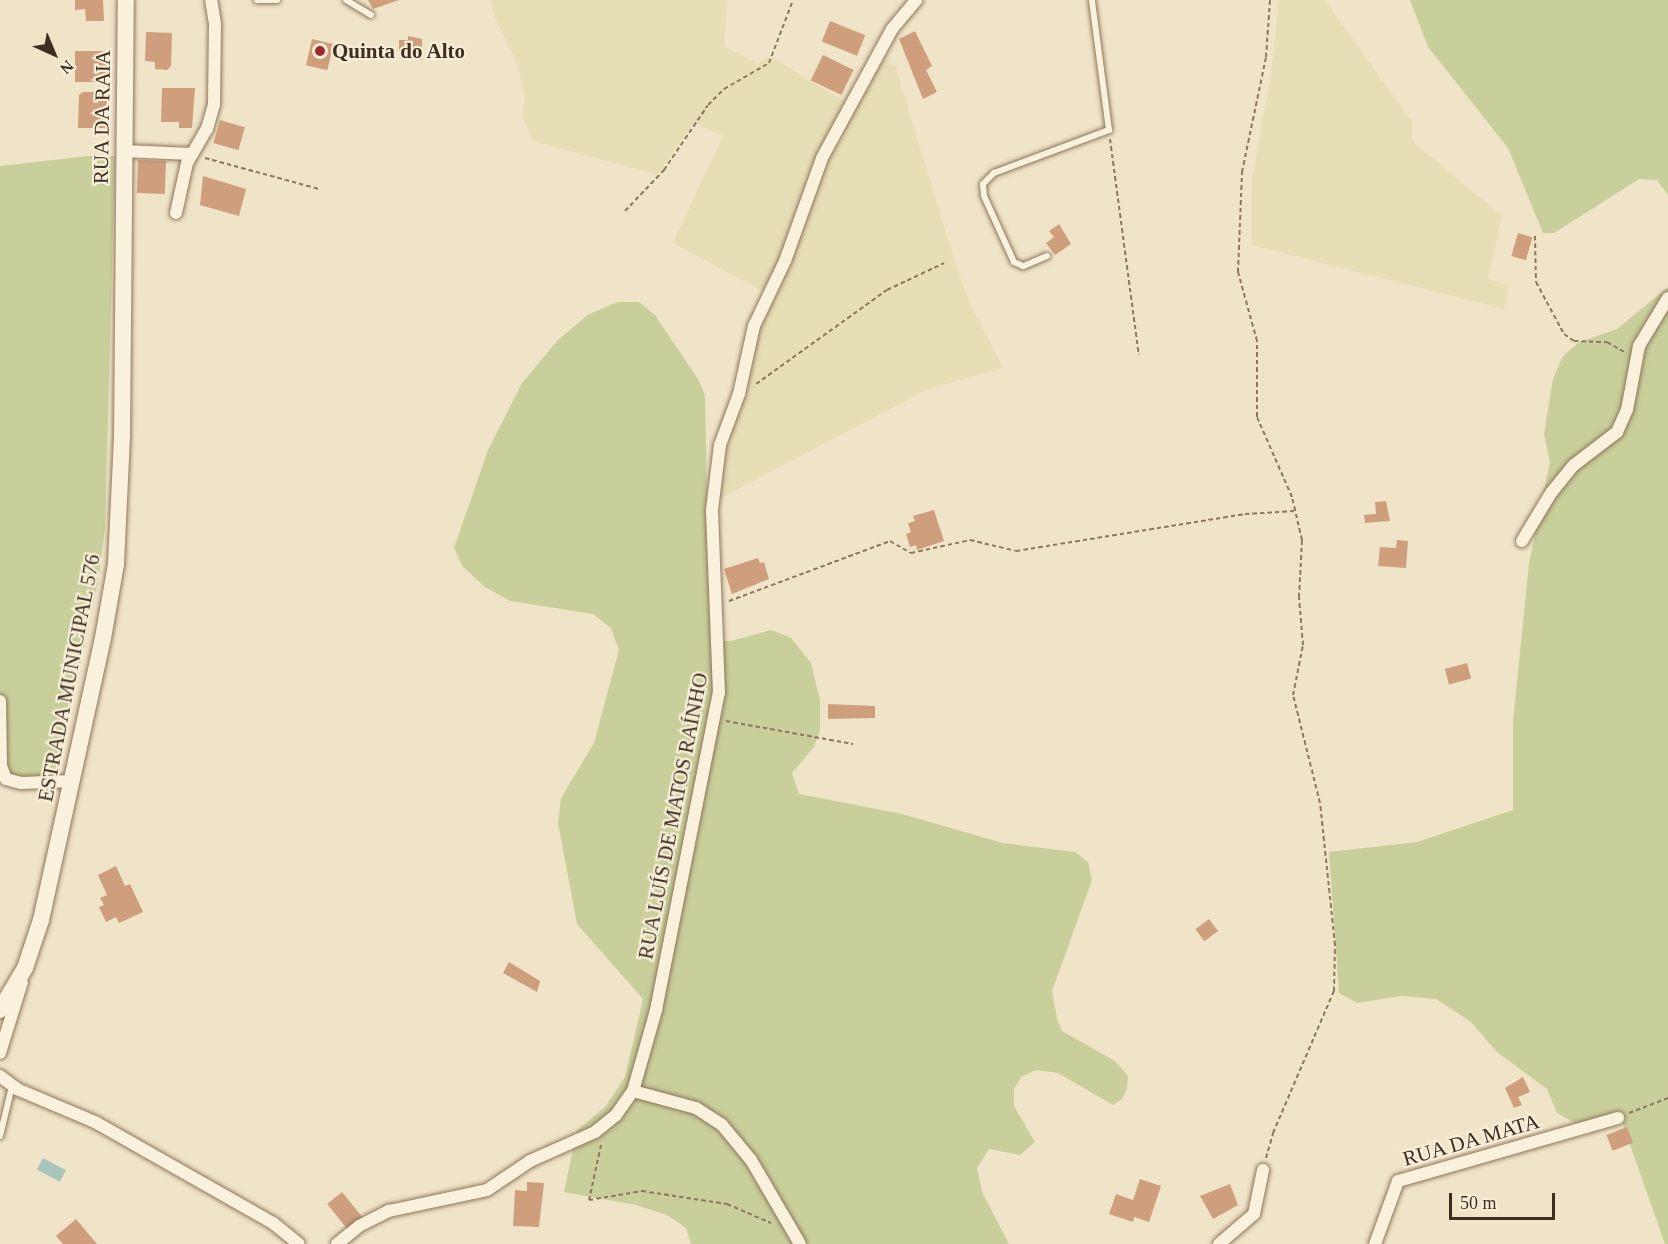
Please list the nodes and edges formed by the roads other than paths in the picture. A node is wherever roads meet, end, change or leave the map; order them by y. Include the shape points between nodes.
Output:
1 (126, 0) edge
2 (211, 0) edge
3 (257, 0) edge
4 (277, 0) edge
5 (346, 0) edge
6 (916, 0) edge
7 (1092, 0) edge
8 (370, 15) dead end
9 (124, 151) junction
10 (191, 154) junction
11 (176, 213) dead end
12 (123, 234) joint
13 (1047, 256) dead end
14 (1668, 298) edge
15 (1522, 541) dead end
16 (0, 701) edge
17 (73, 781) junction
18 (37, 936) junction
19 (0, 1010) edge
20 (0, 1053) edge
21 (0, 1076) edge
22 (12, 1086) junction
23 (633, 1091) junction
24 (1618, 1118) road end
25 (0, 1136) edge
26 (1263, 1170) road end
27 (797, 1240) edge
28 (299, 1244) edge
29 (337, 1244) edge
30 (1219, 1244) edge
31 (1375, 1244) edge

1 - 9 main road, RUA DA RAIA
2 - 10 street via 215,24 215,97 210,122
3 - 4 lane
5 - 8 lane
6 - 23 street, RUA LUÍS DE MATOS RAÍNHO via 892,29 822,158 782,268 754,326 741,390 720,445 714,481 721,671 656,1010
7 - 13 lane via 1109,130 994,173 983,184 984,196 1014,262 1027,265
9 - 10 street
9 - 12 main road, RUA DA RAIA
10 - 11 street
12 - 17 main road, ESTRADA MUNICIPAL 576 via 118,538 108,614
14 - 15 street via 1647,331 1635,362 1627,410 1617,432 1574,465 1551,493
16 - 17 street via 1,766 6,779 21,783
17 - 18 main road, ESTRADA MUNICIPAL 576
18 - 19 main road, ESTRADA MUNICIPAL 576 via 25,968
18 - 20 street
21 - 22 street
22 - 25 lane
22 - 28 street via 95,1122 273,1224
23 - 27 street via 689,1105 722,1125 746,1153
23 - 29 street via 605,1126 578,1142 530,1161 482,1192 389,1212 365,1223
24 - 31 street, RUA DA MATA via 1398,1181
26 - 30 street via 1254,1214

